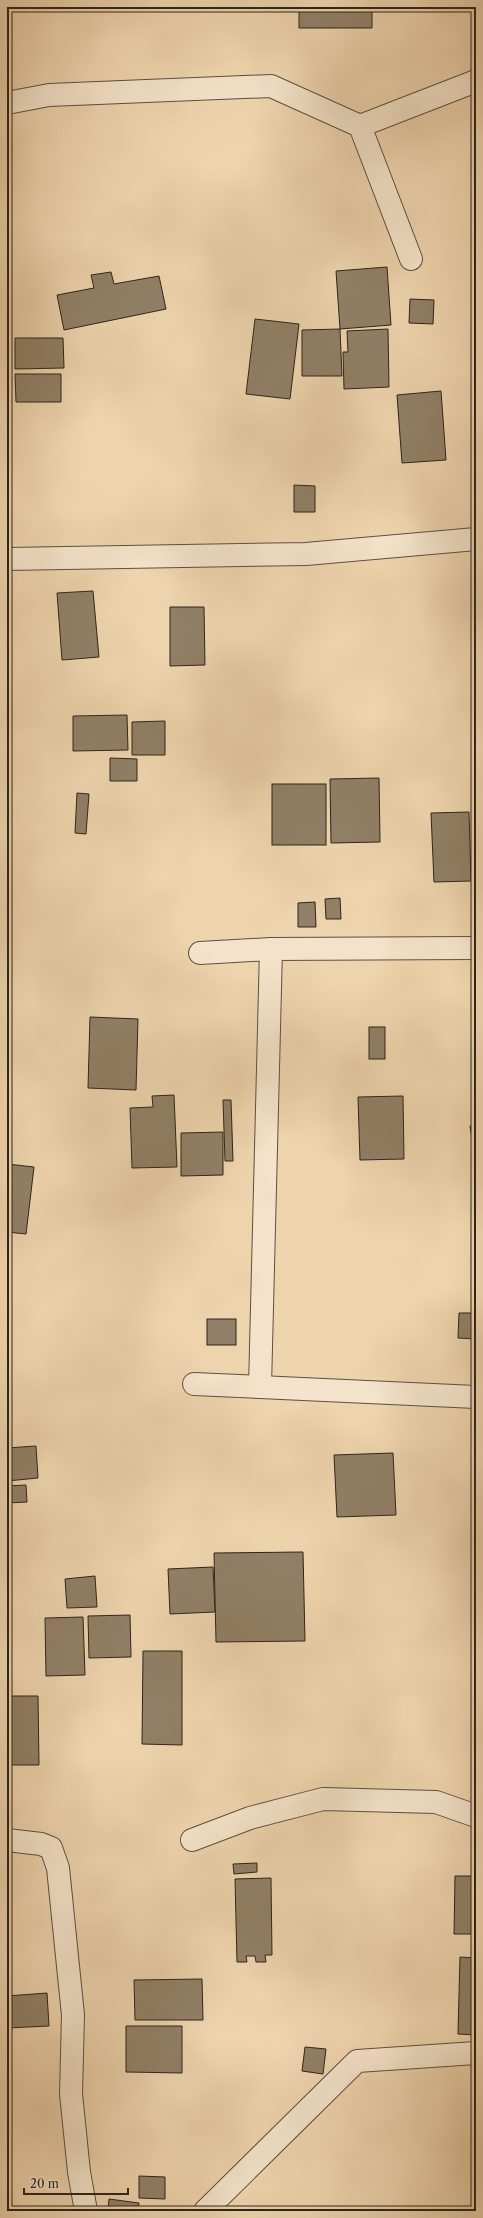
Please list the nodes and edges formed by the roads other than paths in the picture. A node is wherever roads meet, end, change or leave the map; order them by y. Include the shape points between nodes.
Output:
1 (476, 81) edge
2 (7, 103) edge
3 (360, 126) junction
4 (411, 259) dead end
5 (476, 539) edge
6 (7, 559) edge
7 (476, 948) edge
8 (271, 949) junction
9 (200, 953) dead end
10 (194, 1384) dead end
11 (260, 1387) junction
12 (476, 1397) edge
13 (476, 1816) edge
14 (7, 1840) edge
15 (192, 1840) dead end
16 (476, 2053) edge
17 (86, 2211) edge
18 (205, 2211) edge

1 - 3 street
2 - 3 street via 49,95 271,86
3 - 4 street
5 - 6 street via 306,554
7 - 8 street
8 - 9 street
8 - 11 street
10 - 11 street
11 - 12 street
13 - 15 street via 436,1802 324,1799 250,1818
14 - 17 street via 41,1844 51,1848 58,1868 73,2015 70,2094
16 - 18 street via 357,2061

